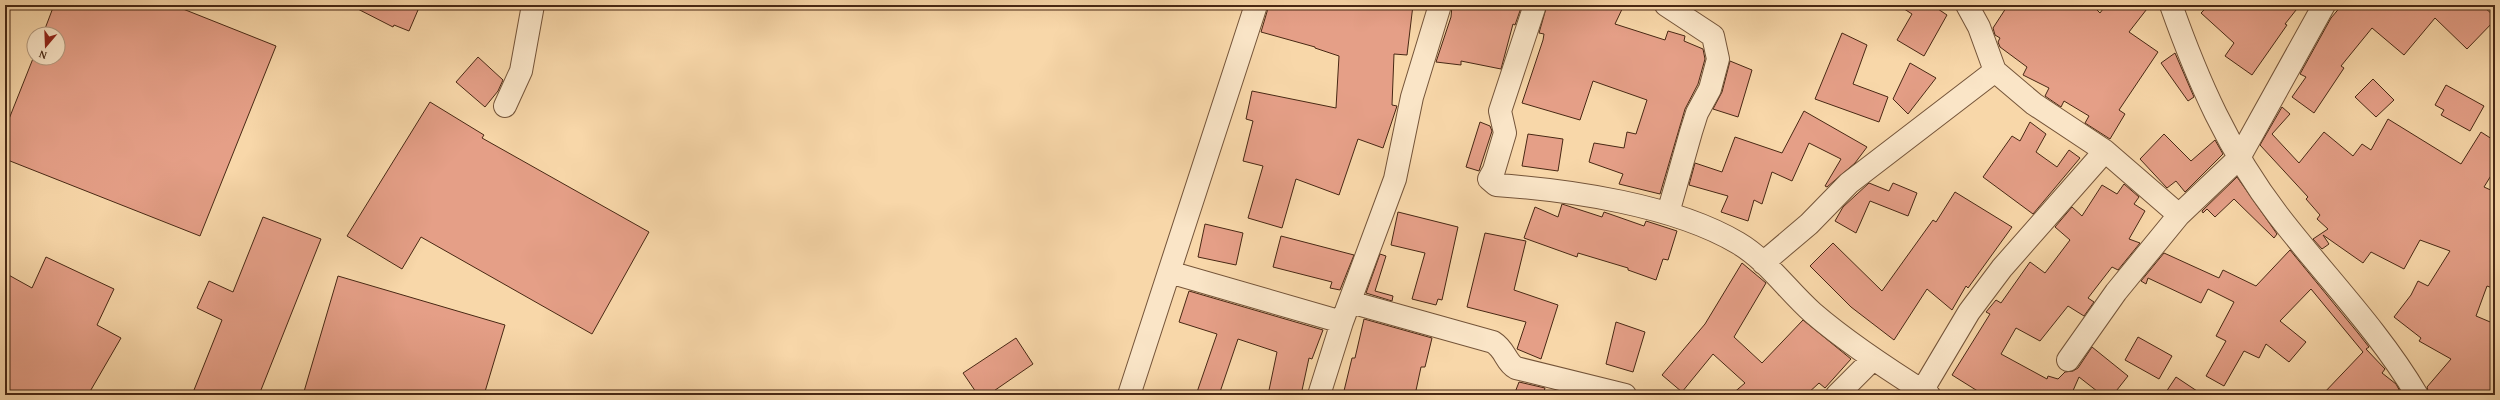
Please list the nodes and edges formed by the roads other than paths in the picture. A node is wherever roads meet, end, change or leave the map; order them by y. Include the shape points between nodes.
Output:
1 (533, 5) edge
2 (1256, 5) edge
3 (1440, 5) edge
4 (1535, 5) edge
5 (1666, 5) edge
6 (1967, 5) edge
7 (2171, 5) edge
8 (2324, 5) edge
9 (1995, 71) junction
10 (505, 106) dead end
11 (2105, 151) junction
12 (2239, 158) junction
13 (1668, 213) junction
14 (2179, 215) junction
15 (1763, 263) junction
16 (1169, 272) junction
17 (1350, 302) junction
18 (1342, 322) junction
19 (1873, 359) junction
20 (2068, 360) dead end
21 (1926, 393) edge
22 (1129, 395) edge
23 (1319, 395) edge
24 (1625, 395) edge
25 (1837, 395) edge
26 (2417, 395) edge

1 - 10 street via 521,71
2 - 16 street
3 - 17 street via 1412,97 1395,179
4 - 13 street via 1500,111 1505,133 1489,180 1496,185 1560,191
5 - 13 street via 1713,36 1718,59 1710,89 1697,113
6 - 9 street via 1979,27
7 - 12 street via 2211,108
8 - 12 street
9 - 11 street via 2034,104
9 - 15 street via 1849,183 1809,224
11 - 14 street
11 - 21 street via 2002,268 1969,312
12 - 14 street
12 - 26 street via 2278,214 2402,370
13 - 15 street via 1740,243
14 - 20 street via 2116,292
15 - 19 street via 1813,313
16 - 18 street
16 - 22 street
17 - 18 street
17 - 24 street via 1493,342 1502,349 1508,362 1516,368
18 - 23 street
19 - 21 street
19 - 25 street

